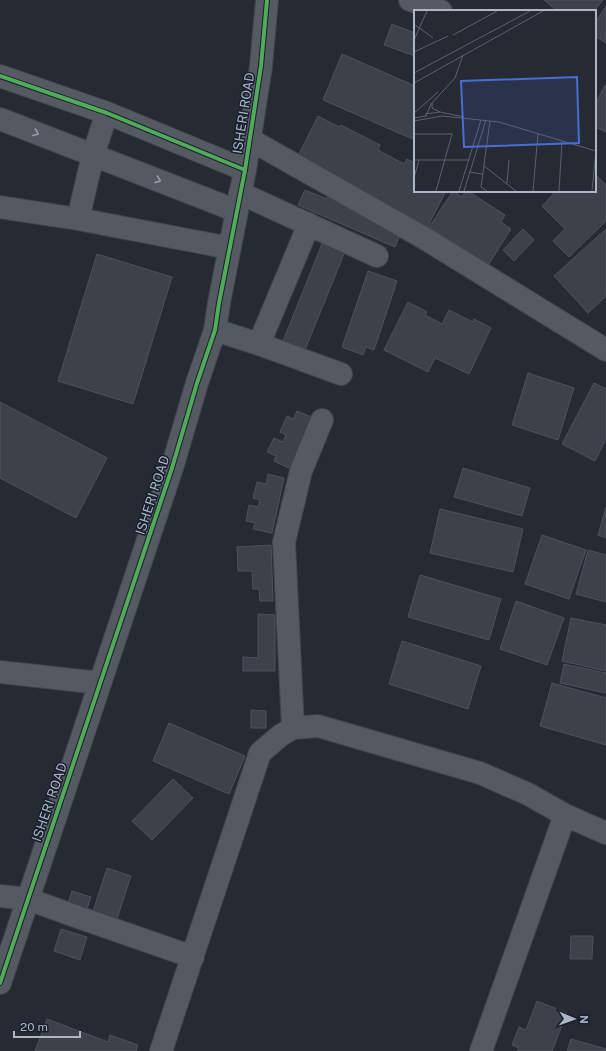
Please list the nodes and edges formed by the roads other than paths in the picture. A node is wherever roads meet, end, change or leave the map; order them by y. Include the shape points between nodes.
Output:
1 (267, 0) edge
2 (282, 0) edge
3 (410, 0) edge
4 (438, 10) edge
5 (261, 66) junction
6 (0, 76) edge
7 (107, 114) junction
8 (0, 119) edge
9 (249, 139) junction
10 (93, 155) junction
11 (245, 170) junction
12 (239, 202) junction
13 (0, 206) edge
14 (78, 219) junction
15 (309, 224) junction
16 (230, 248) junction
17 (378, 256) dead end
18 (215, 330) junction
19 (259, 344) junction
20 (606, 350) edge
21 (341, 374) dead end
22 (322, 420) dead end
23 (0, 672) edge
24 (100, 683) junction
25 (293, 728) junction
26 (565, 816) junction
27 (606, 833) edge
28 (0, 896) edge
29 (28, 898) junction
30 (193, 957) junction
31 (0, 983) edge
32 (161, 1051) edge
33 (481, 1051) edge

1 - 5 street, ISHERI ROAD
2 - 5 street, ISHERI ROAD
3 - 4 street
5 - 9 street, ISHERI ROAD
6 - 7 street
7 - 10 street
7 - 11 street
8 -> 10 street
9 - 11 street, ISHERI ROAD
9 - 20 street via 424,238
10 -> 12 street
10 - 14 street
11 - 12 street, ISHERI ROAD
12 - 15 street
12 - 16 street, ISHERI ROAD
13 - 14 street
14 - 16 street
15 - 17 street
15 - 19 street
16 - 18 street, ISHERI ROAD
18 - 19 street
18 - 24 street, ISHERI ROAD
19 - 21 street
22 - 25 street via 301,471 284,542
23 - 24 street
24 - 29 street, ISHERI ROAD
25 - 26 street via 318,726 480,773 528,794
25 - 30 street via 280,735 260,753
26 - 27 street
26 - 33 street
28 - 29 street
29 - 30 street via 72,916
29 - 31 street, ISHERI ROAD
30 - 32 street

